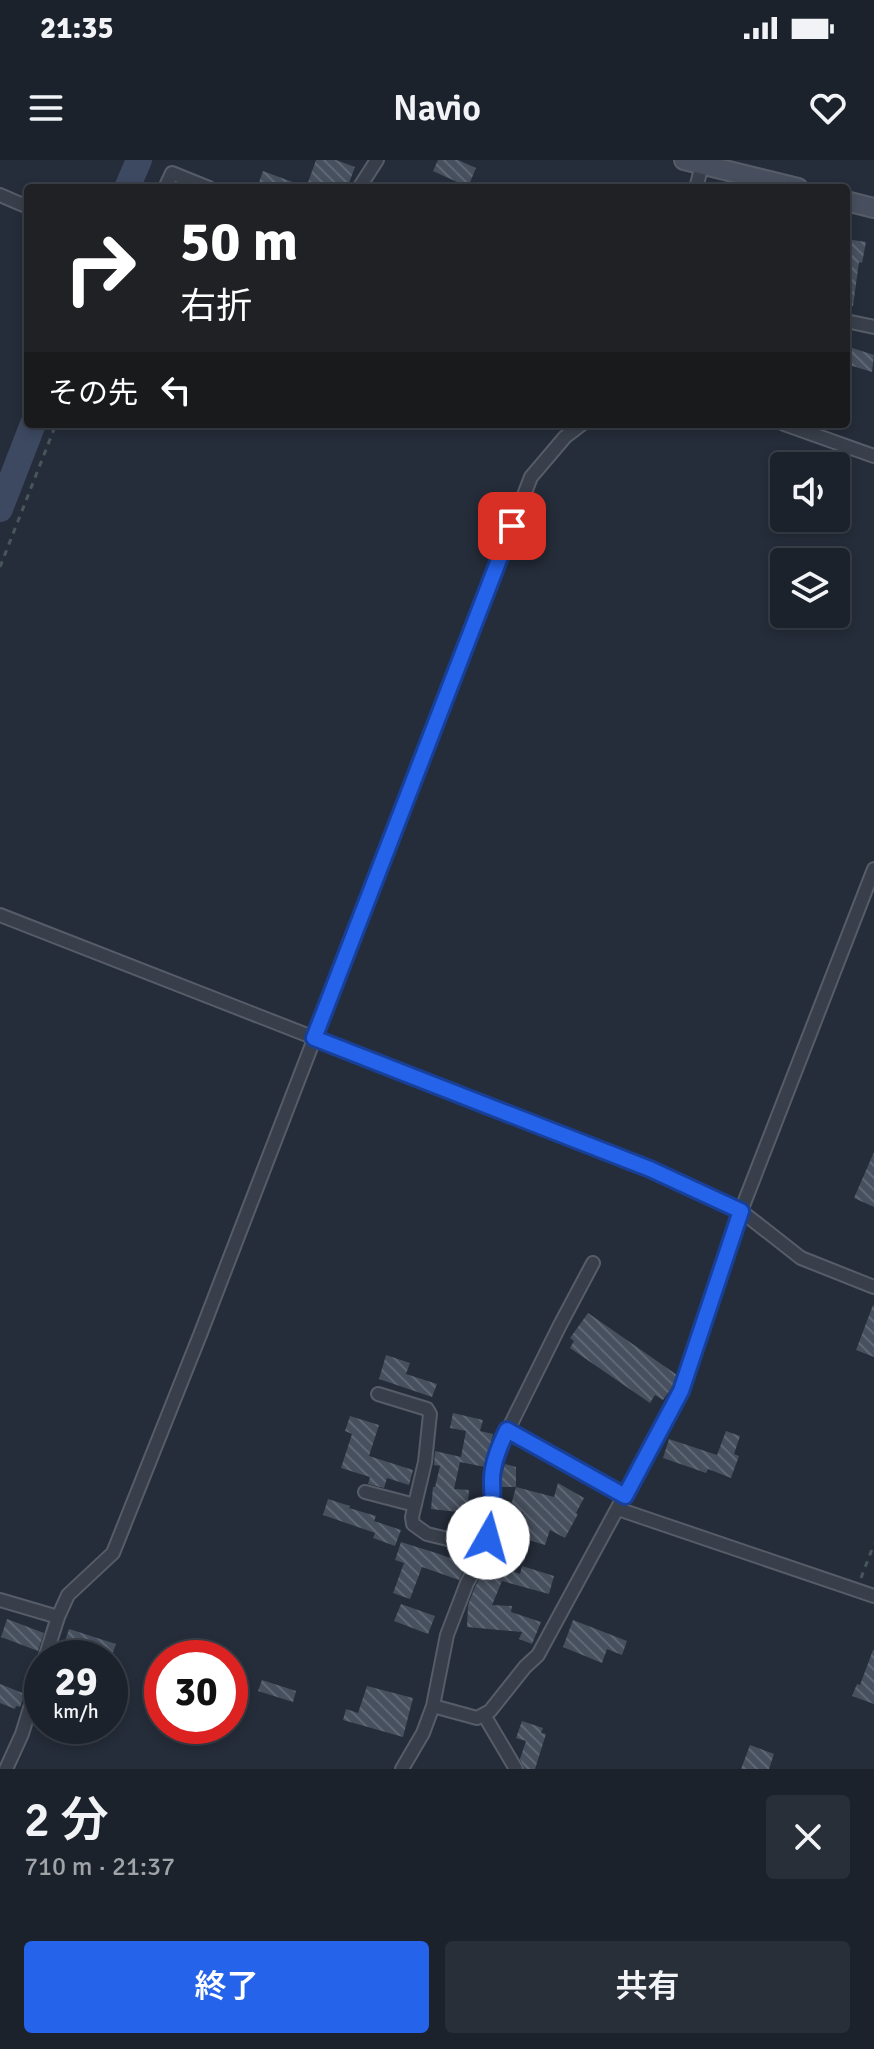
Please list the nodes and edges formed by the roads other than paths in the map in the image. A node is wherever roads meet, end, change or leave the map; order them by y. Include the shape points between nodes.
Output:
1 (377, 160) edge
2 (693, 162) edge
3 (735, 166) edge
4 (167, 184) edge
5 (199, 184) edge
6 (362, 184) edge
7 (696, 184) edge
8 (787, 184) edge
9 (0, 195) edge
10 (850, 202) edge
11 (24, 205) edge
12 (874, 208) edge
13 (850, 322) edge
14 (874, 327) edge
15 (577, 428) edge
16 (795, 428) edge
17 (874, 456) edge
18 (874, 869) edge
19 (0, 915) edge
20 (314, 1038) junction
21 (741, 1211) junction
22 (593, 1263) dead end
23 (874, 1287) edge
24 (378, 1394) dead end
25 (507, 1430) junction
26 (365, 1492) dead end
27 (625, 1496) junction
28 (415, 1505) junction
29 (618, 1509) junction
30 (485, 1548) junction
31 (874, 1596) edge
32 (0, 1600) edge
33 (58, 1617) junction
34 (51, 1640) edge
35 (433, 1706) junction
36 (484, 1715) junction
37 (24, 1728) edge
38 (6, 1769) edge
39 (402, 1769) edge
40 (516, 1769) edge

1 - 6 street
2 - 3 main road
2 - 7 street
3 - 8 main road
4 - 5 street via 172,173
9 - 11 street
10 - 12 main road
13 - 14 street
15 - 20 street via 531,477
16 - 17 street
18 - 21 street
19 - 20 street
20 - 21 street via 650,1169
20 - 33 street via 113,1553 68,1595
21 - 23 street via 801,1258
21 - 27 street via 681,1391
22 - 25 street
24 - 28 street via 430,1414
25 - 27 street
25 - 30 street via 494,1465 492,1528
26 - 28 street
27 - 29 street
28 - 30 street via 417,1529
29 - 31 street
29 - 36 street via 538,1655
30 - 35 street via 447,1635
32 - 33 street
33 - 34 street
35 - 36 street via 477,1718
35 - 39 street
36 - 40 street
37 - 38 street

